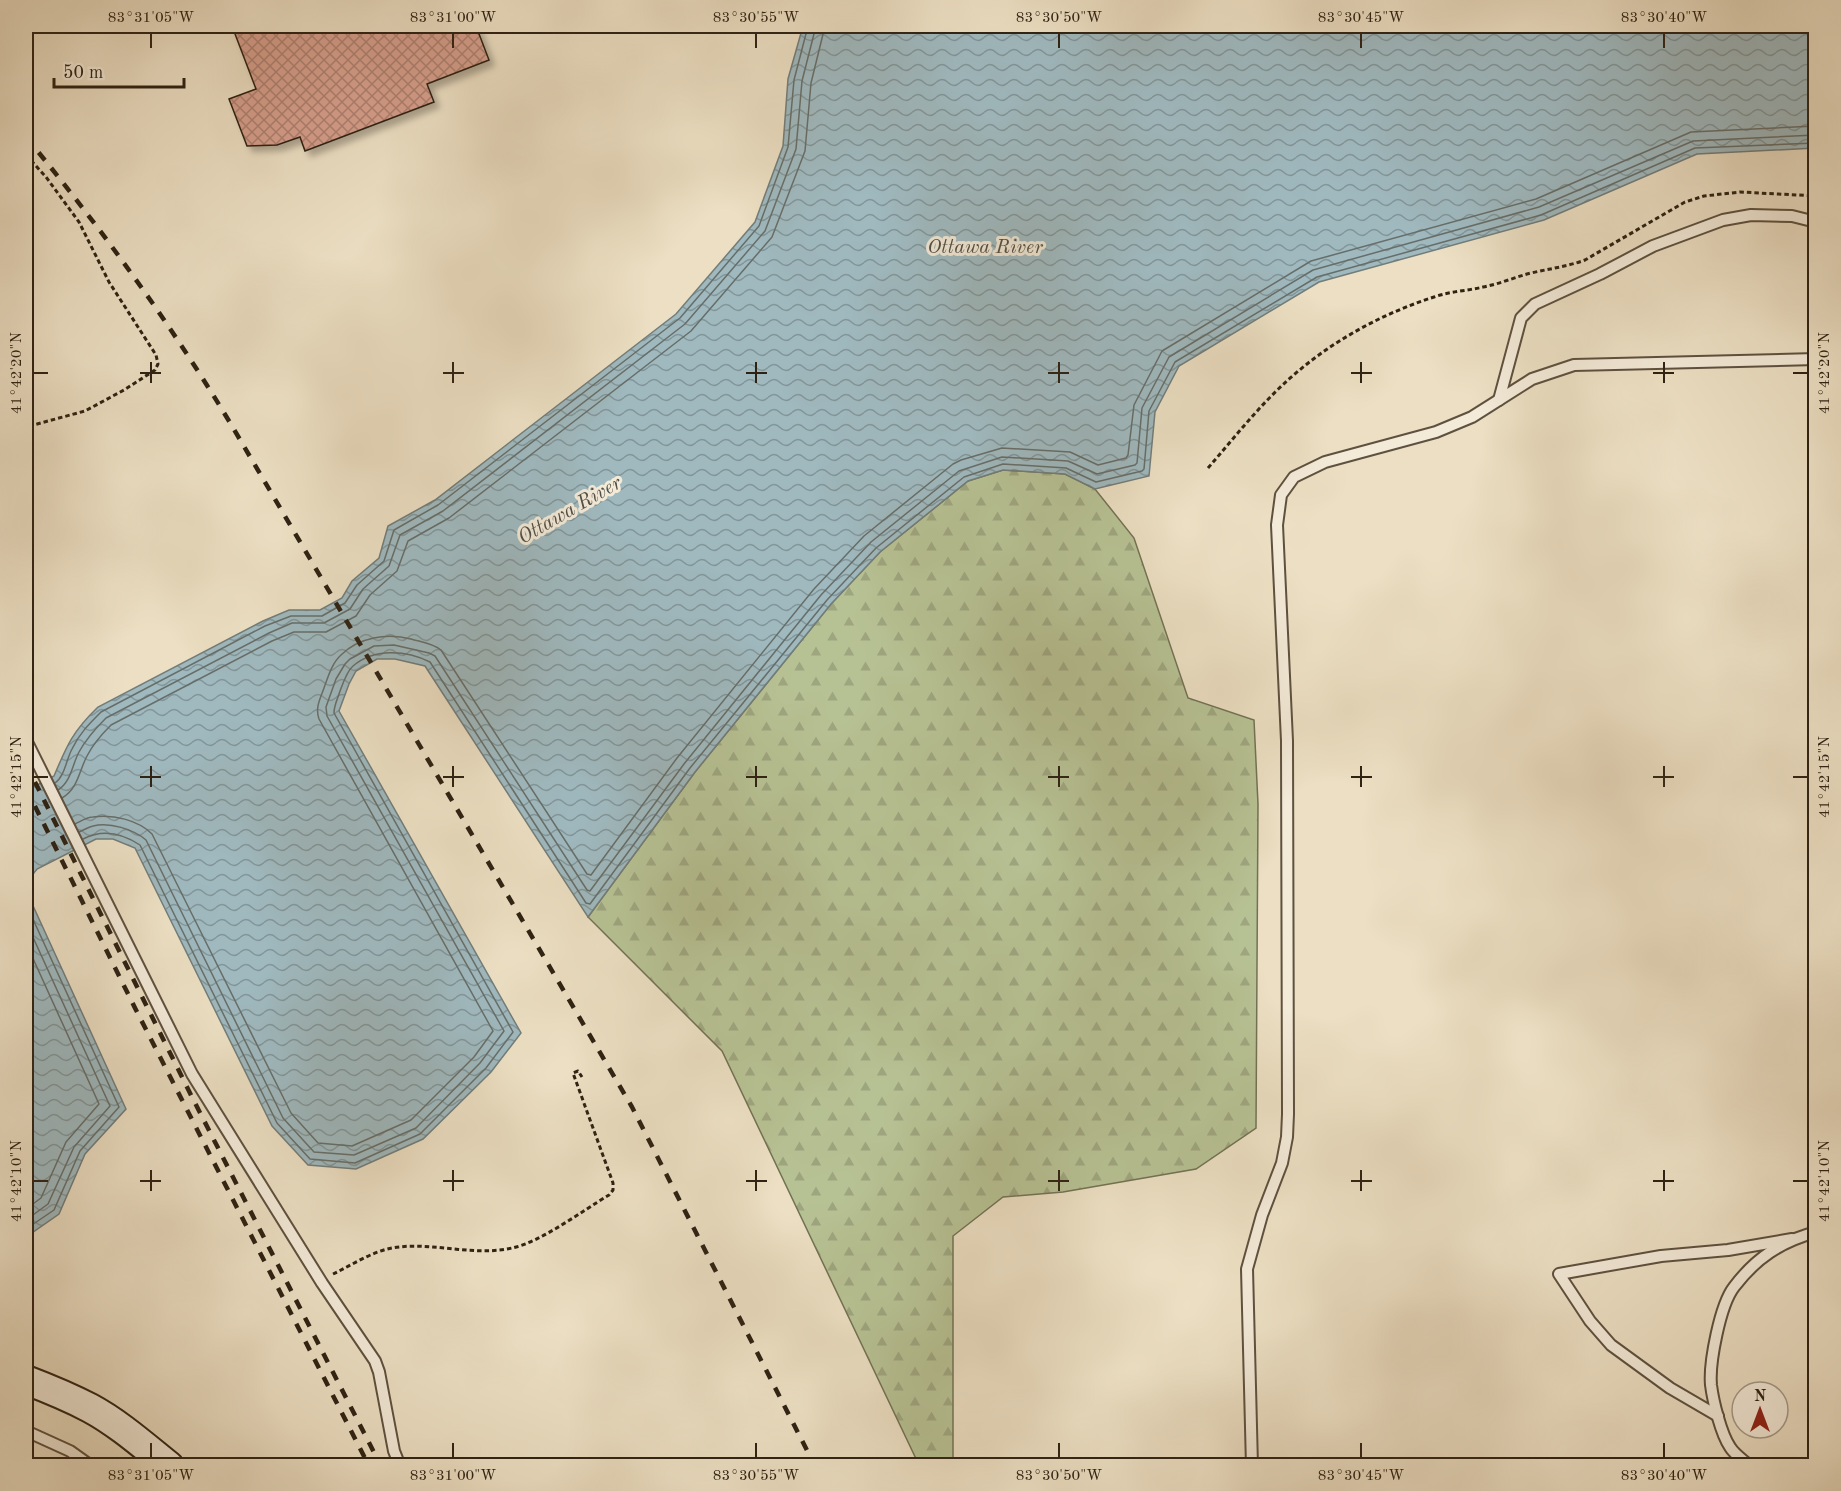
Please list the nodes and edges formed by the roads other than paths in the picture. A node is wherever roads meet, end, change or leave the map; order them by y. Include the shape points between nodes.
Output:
1 (1815, 222) edge
2 (1815, 359) edge
3 (1499, 400) junction
4 (26, 740) edge
5 (1815, 1232) edge
6 (1792, 1239) junction
7 (26, 1380) edge
8 (1718, 1416) junction
9 (26, 1431) edge
10 (91, 1466) edge
11 (169, 1466) edge
12 (399, 1466) edge
13 (1252, 1466) edge
14 (1750, 1466) edge

1 - 3 lane via 1761,215 1723,220 1653,246 1534,304 1521,318
2 - 3 lane via 1574,366 1532,380
3 - 13 lane via 1437,432 1325,462 1294,477 1281,495 1277,525 1287,741 1288,1114 1282,1163 1247,1269
4 - 12 lane via 192,1074 375,1361
5 - 6 lane
6 - 8 lane via 1764,1255 1732,1289 1719,1322 1713,1356 1711,1383
6 - 8 lane via 1558,1274 1611,1345 1670,1388
7 - 11 street via 91,1408
8 - 14 lane via 1730,1447
9 - 10 lane via 70,1451

